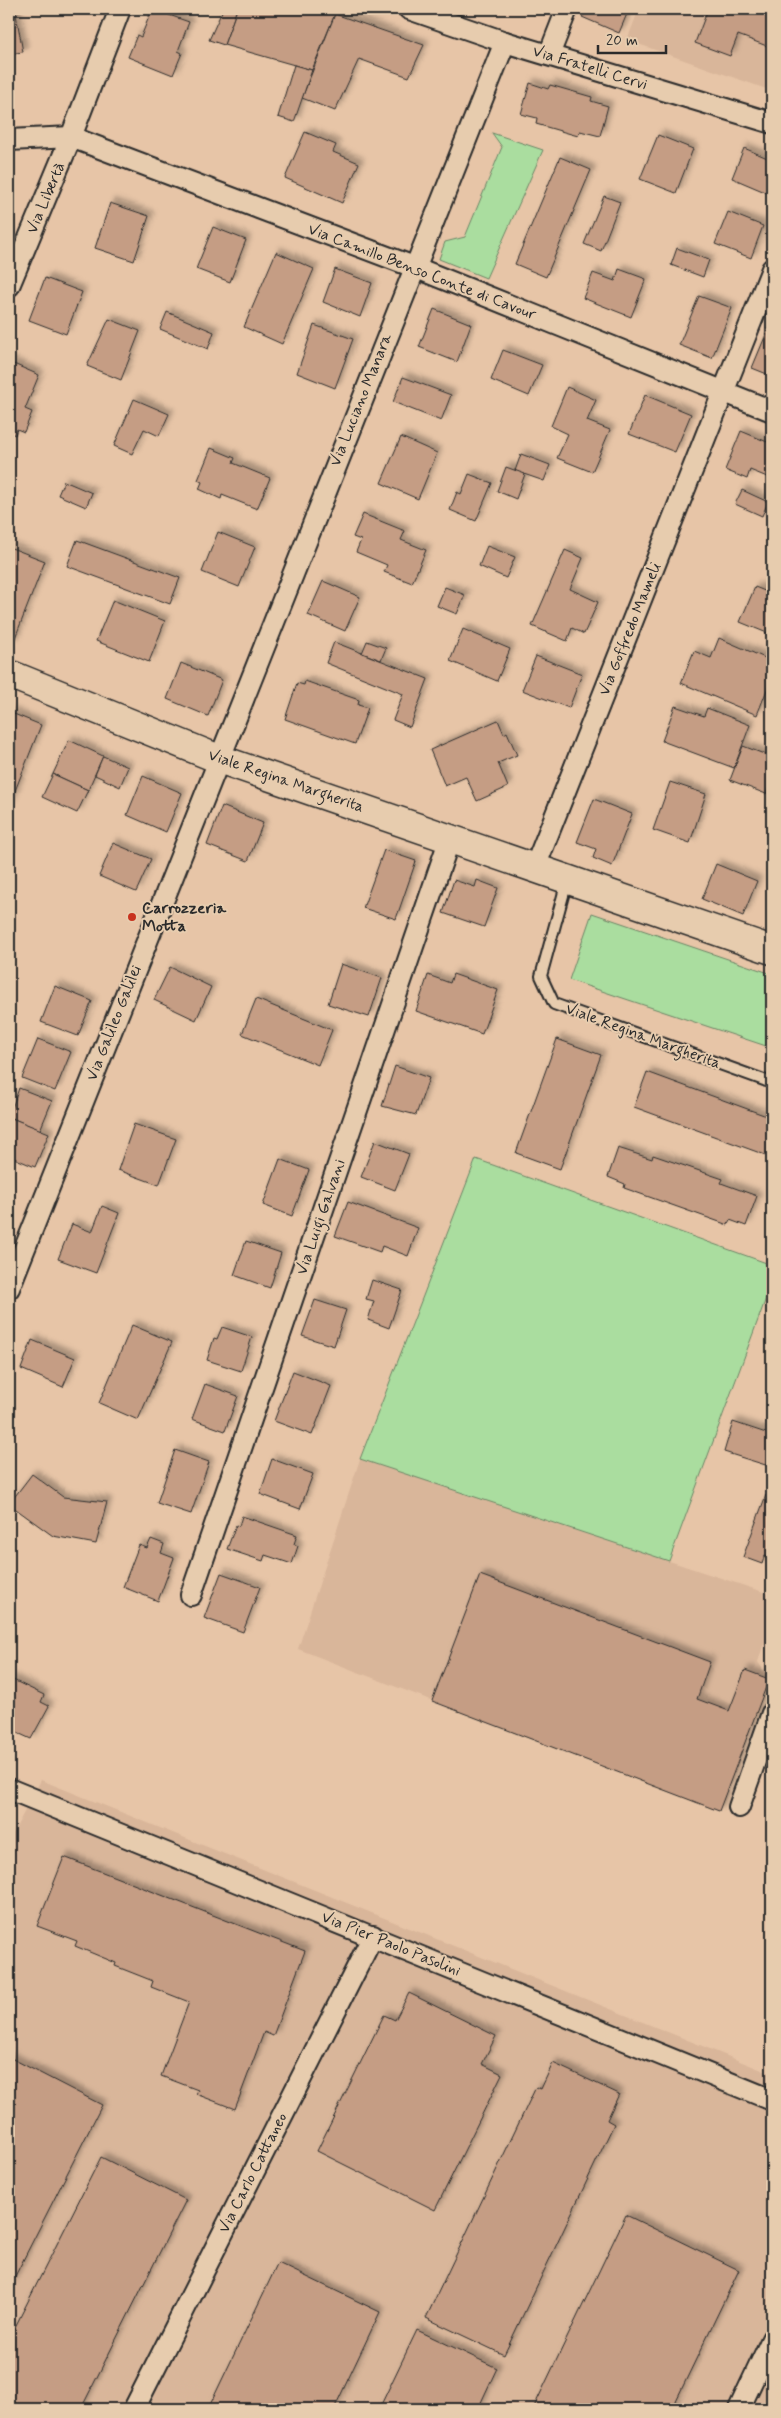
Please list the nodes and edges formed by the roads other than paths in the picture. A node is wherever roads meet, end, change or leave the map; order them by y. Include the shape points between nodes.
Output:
1 (120, 9) edge
2 (409, 9) edge
3 (567, 9) edge
4 (505, 42) junction
5 (549, 55) junction
6 (772, 123) edge
7 (71, 137) junction
8 (9, 140) edge
9 (414, 267) junction
10 (772, 268) edge
11 (9, 286) edge
12 (725, 392) junction
13 (772, 410) edge
14 (9, 674) edge
15 (219, 759) junction
16 (450, 838) junction
17 (535, 867) junction
18 (567, 878) junction
19 (772, 950) edge
20 (772, 1083) edge
21 (9, 1288) edge
22 (191, 1595) dead end
23 (772, 1713) edge
24 (9, 1789) edge
25 (739, 1807) dead end
26 (372, 1936) junction
27 (772, 2100) edge
28 (772, 2339) edge
29 (134, 2409) edge
30 (739, 2409) edge

1 - 7 street, Via Libertà
2 - 4 street, Via Fratelli Cervi
3 - 5 street
4 - 5 street, Via Fratelli Cervi
4 - 9 street, Via Luciano Manara
5 - 6 street, Via Fratelli Cervi
7 - 8 street
7 - 9 street, Via Camillo Benso Conte di Cavour
7 - 11 street, Via Libertà
9 - 12 street, Via Camillo Benso Conte di Cavour
9 - 15 street, Via Luciano Manara
10 - 12 street, Via Goffredo Mameli
12 - 13 street, Via Camillo Benso Conte di Cavour
12 - 17 street, Via Goffredo Mameli
14 - 15 street, Viale Regina Margherita
15 - 16 street, Viale Regina Margherita
15 - 21 street, Via Galileo Galilei
16 - 17 street, Viale Regina Margherita
16 - 22 street, Via Luigi Galvani
17 - 18 street, Viale Regina Margherita
18 - 19 street, Viale Regina Margherita
18 - 20 lane, Viale Regina Margherita via 541,976 554,1004
23 - 25 street
24 - 26 street, Via Pier Paolo Pasolini
26 - 27 street, Via Pier Paolo Pasolini
26 - 29 street, Via Carlo Cattaneo
28 - 30 street

